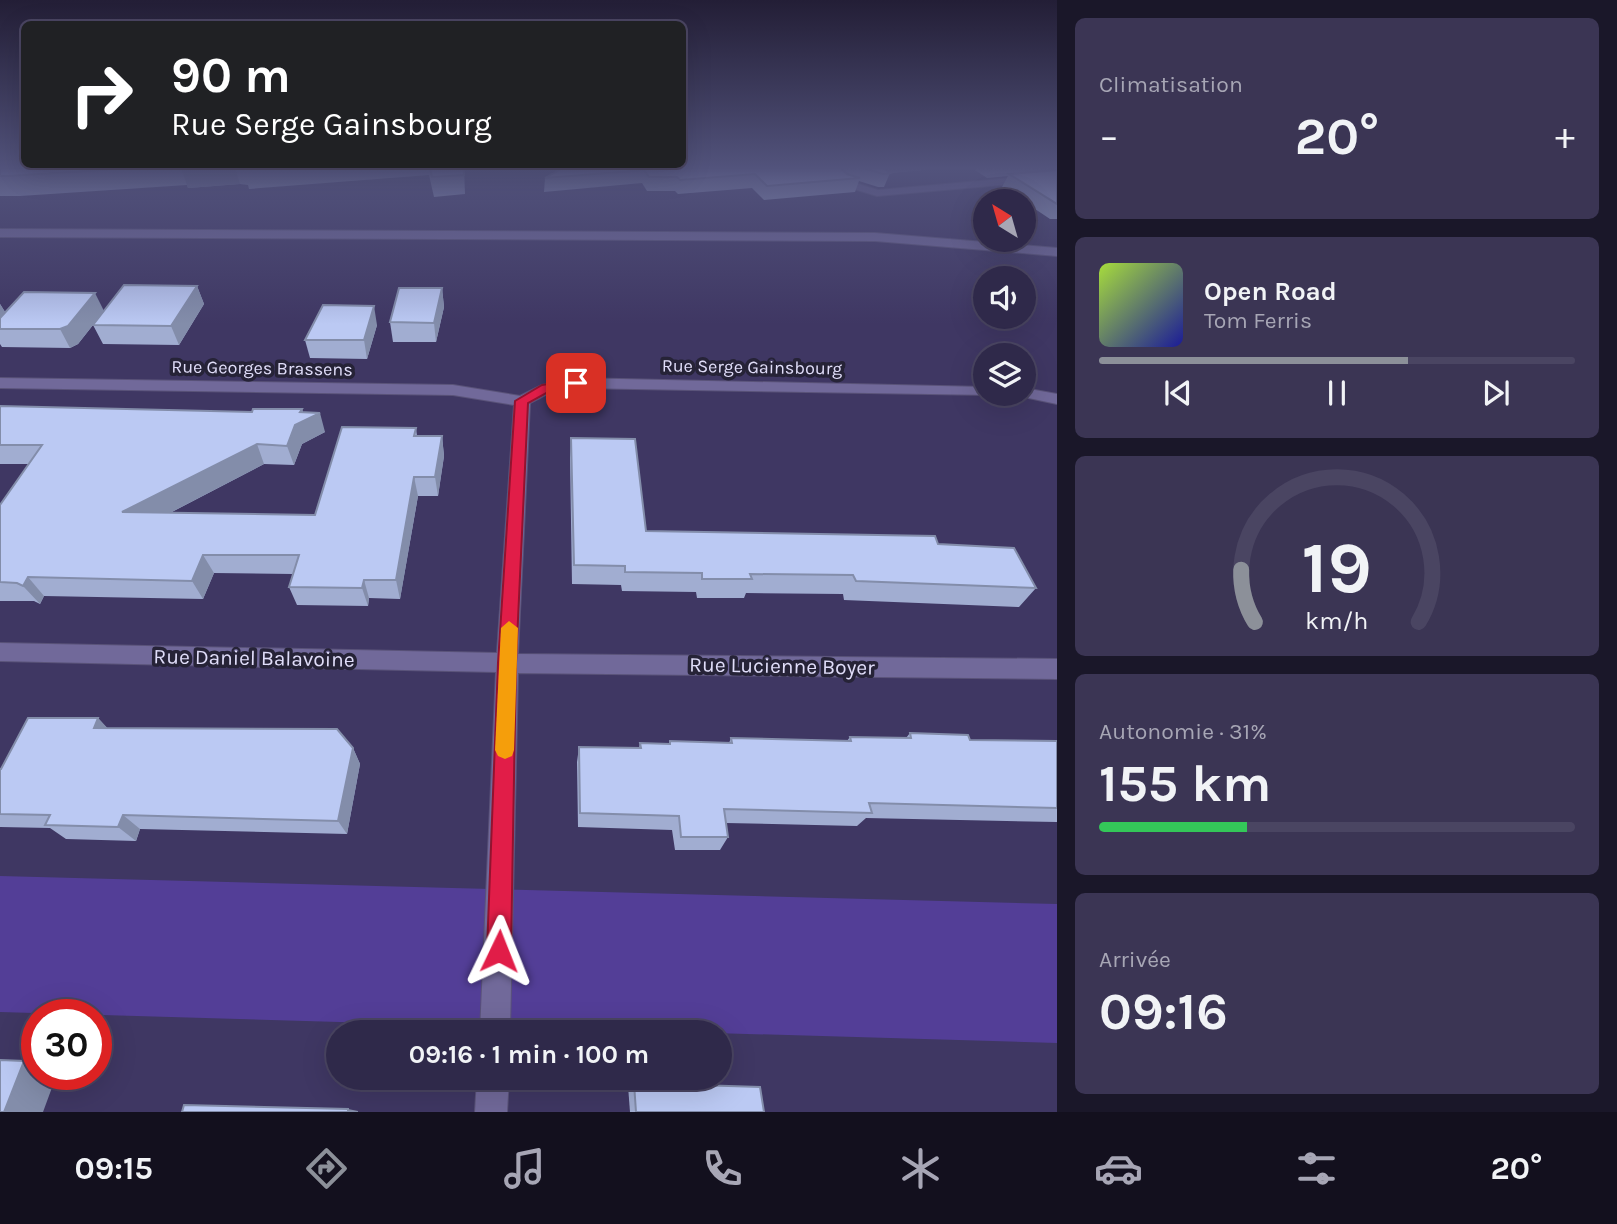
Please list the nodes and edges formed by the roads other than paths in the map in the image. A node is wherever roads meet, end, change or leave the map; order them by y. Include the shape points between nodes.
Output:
1 (0, 233) edge
2 (1057, 252) edge
3 (0, 383) edge
4 (973, 392) edge
5 (1036, 395) edge
6 (1057, 399) edge
7 (522, 401) junction
8 (0, 652) edge
9 (507, 663) junction
10 (1057, 669) edge
11 (495, 1020) edge
12 (492, 1090) edge
13 (491, 1112) edge

1 - 2 street via 875,237
3 - 7 street, Rue Georges Brassens via 453,390
4 - 7 street, Rue Serge Gainsbourg via 576,383 547,388
5 - 6 street
7 - 9 street
8 - 9 street, Rue Daniel Balavoine
9 - 10 street, Rue Lucienne Boyer
9 - 11 street
12 - 13 street

